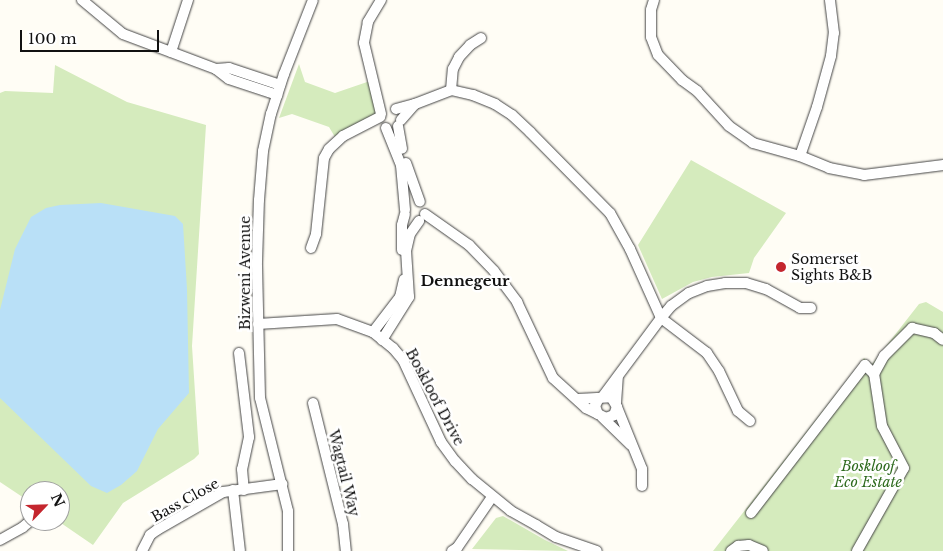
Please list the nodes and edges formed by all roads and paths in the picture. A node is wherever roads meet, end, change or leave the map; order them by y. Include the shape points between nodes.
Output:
1 (82, 0) edge
2 (188, 0) edge
3 (314, 0) edge
4 (381, 0) edge
5 (654, 0) edge
6 (830, 0) edge
7 (481, 38) dead end
8 (171, 52) junction
9 (278, 90) junction
10 (451, 90) junction
11 (415, 104) junction
12 (386, 117) junction
13 (400, 123) junction
14 (800, 156) junction
15 (943, 165) edge
16 (420, 202) junction
17 (405, 212) junction
18 (422, 218) junction
19 (311, 248) dead end
20 (406, 295) junction
21 (811, 308) dead end
22 (394, 315) junction
23 (661, 318) junction
24 (258, 324) junction
25 (373, 332) junction
26 (382, 340) junction
27 (943, 340) edge
28 (239, 353) dead end
29 (874, 374) junction
30 (618, 377) junction
31 (601, 397) junction
32 (578, 399) junction
33 (313, 403) dead end
34 (616, 405) junction
35 (600, 416) junction
36 (750, 421) dead end
37 (634, 447) junction
38 (282, 484) junction
39 (642, 486) dead end
40 (233, 490) junction
41 (244, 490) junction
42 (492, 497) junction
43 (751, 513) dead end
44 (20, 529) edge
45 (0, 540) edge
46 (749, 548) edge
47 (455, 550) edge
48 (142, 551) edge
49 (240, 551) edge
50 (288, 551) edge
51 (346, 551) edge
52 (597, 551) edge
53 (731, 551) edge
54 (763, 551) edge
55 (857, 551) edge

1 - 8 street via 124,34
2 - 8 street
3 - 9 street, Bizweni Avenue
4 - 12 street via 368,22 364,43
5 - 14 street via 651,38 664,63 698,91 740,136 771,150
6 - 14 street via 834,33 831,56
7 - 10 street via 459,57 453,69
8 - 9 street via 216,69 229,68
9 - 24 street, Bizweni Avenue via 263,151 257,262
10 - 11 street
10 - 23 street via 473,95 512,115 602,204 630,249
11 - 12 street
11 - 13 street
12 - 13 street via 400,114
12 - 13 street via 392,129
12 - 17 street via 401,165
12 - 19 street via 339,139 324,158 316,234
13 - 16 street via 402,150
14 - 15 street via 828,168 864,175
16 - 17 street via 410,202
16 - 18 street via 425,207
17 - 18 street via 409,219
17 - 20 street via 402,225
18 - 20 street via 410,234 406,251
18 - 32 street via 469,245 494,271 517,302 552,378
20 - 22 street
21 - 23 street via 800,308 753,285 725,283 690,293 671,306
22 - 25 street
22 - 26 street
23 - 30 street
23 - 36 street via 707,353 738,411
24 - 25 street, Boskloof Drive via 336,319
24 - 38 street, Bizweni Avenue via 260,398
25 - 26 street, Boskloof Drive
26 - 42 street, Boskloof Drive via 403,360 441,442 455,462
27 - 29 street via 934,333 912,328 884,356
28 - 41 street via 250,436 242,469
29 - 43 street via 866,365
29 - 55 street via 882,426 904,468
30 - 31 street
30 - 34 street
31 - 32 street
31 - 34 street via 611,397
31 - 35 street via 595,406
32 - 35 street
33 - 51 street, Wagtail Way via 343,524
34 - 35 street via 616,411 610,417
34 - 37 street
35 - 37 street
37 - 39 street via 642,472
38 - 41 street, Bass Close
38 - 50 street, Bizweni Avenue via 288,511
40 - 41 street, Bass Close
40 - 48 street, Bass Close via 223,492 157,530 150,535
40 - 49 street
42 - 47 street
42 - 52 street, Boskloof Drive via 556,537
44 - 45 street
46 - 53 street via 738,546
46 - 54 street

